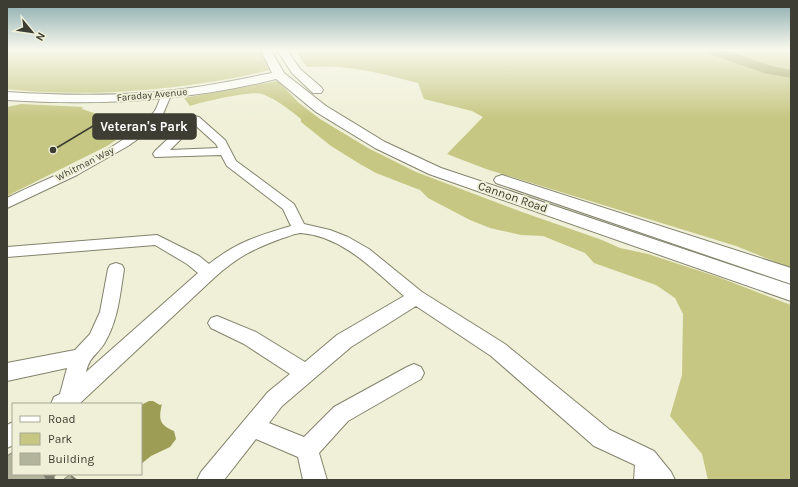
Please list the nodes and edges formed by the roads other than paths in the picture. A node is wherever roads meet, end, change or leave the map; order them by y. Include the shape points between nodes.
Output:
1 (287, 73) edge
2 (298, 73) edge
3 (276, 75) junction
4 (166, 95) junction
5 (7, 96) edge
6 (226, 151) junction
7 (7, 204) edge
8 (299, 228) junction
9 (7, 252) edge
10 (116, 269) dead end
11 (209, 273) junction
12 (791, 276) edge
13 (791, 293) edge
14 (416, 297) junction
15 (217, 323) dead end
16 (80, 357) junction
17 (7, 372) edge
18 (306, 373) junction
19 (414, 373) dead end
20 (65, 402) edge
21 (252, 427) junction
22 (307, 450) junction
23 (646, 469) edge
24 (209, 480) edge
25 (315, 480) edge
26 (663, 480) edge

1 - 3 main road, Faraday Avenue
2 - 12 main road, Cannon Road via 335,104 393,138 446,161
3 - 4 main road, Faraday Avenue
3 - 13 main road, Cannon Road via 321,109 380,145 435,171
4 - 5 main road, Faraday Avenue via 83,100
4 - 7 street, Whitman Way via 158,114 143,131 101,157
6 - 6 street via 222,142 195,119 159,154
6 - 8 street via 231,163 289,207
8 - 11 street via 253,243 231,255
8 - 14 street via 343,241
9 - 11 street via 157,240 193,260
10 - 16 street via 109,312 97,339
11 - 20 street
14 - 18 street via 344,341
14 - 23 street via 498,350 602,438
15 - 18 street via 250,338
16 - 17 street
16 - 20 street
18 - 21 street via 275,399
19 - 22 street via 340,414
21 - 22 street
21 - 24 street
22 - 25 street
23 - 26 street

